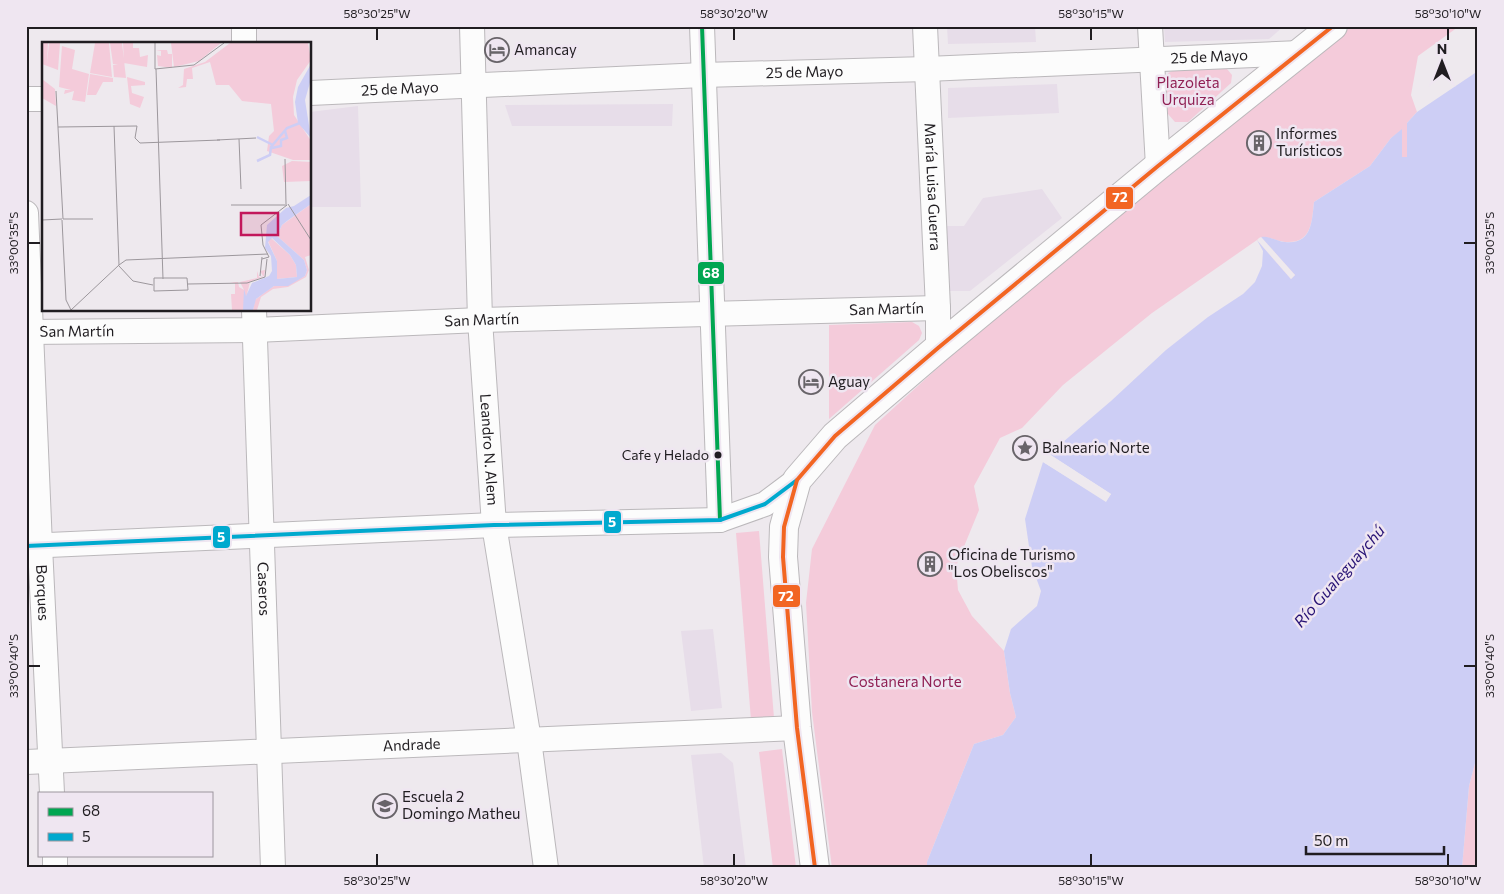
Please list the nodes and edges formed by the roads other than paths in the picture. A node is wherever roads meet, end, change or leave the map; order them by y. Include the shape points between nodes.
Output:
1 (244, 26) edge
2 (472, 26) edge
3 (702, 26) edge
4 (925, 26) edge
5 (1150, 26) edge
6 (1333, 26) edge
7 (244, 42) edge
8 (1300, 53) junction
9 (1152, 60) junction
10 (927, 69) junction
11 (704, 75) junction
12 (474, 86) junction
13 (311, 93) edge
14 (26, 99) edge
15 (42, 99) edge
16 (1158, 166) junction
17 (26, 213) edge
18 (938, 308) junction
19 (712, 315) junction
20 (254, 320) edge
21 (480, 320) junction
22 (29, 332) edge
23 (938, 348) junction
24 (797, 480) junction
25 (720, 520) junction
26 (494, 524) junction
27 (262, 534) junction
28 (33, 546) edge
29 (797, 728) junction
30 (529, 740) junction
31 (270, 752) junction
32 (51, 761) junction
33 (26, 762) edge
34 (52, 792) edge
35 (273, 868) edge
36 (546, 868) edge
37 (815, 868) edge

1 - 7 street
2 - 12 street, Leandro N. Alem
3 - 11 street
4 - 10 street, María Luisa Guerra
5 - 9 street
6 - 8 main road
8 - 9 street, 25 de Mayo
8 - 16 main road
9 - 10 street, 25 de Mayo
9 - 16 street
10 - 11 street, 25 de Mayo
10 - 18 street, María Luisa Guerra
11 - 12 street, 25 de Mayo
11 - 19 street
12 - 13 street, 25 de Mayo
12 - 21 street, Leandro N. Alem
14 - 15 street
16 - 23 main road
17 - 22 street, Borques
18 - 19 street, San Martín
18 - 23 street, María Luisa Guerra
19 - 21 street, San Martín
19 - 25 street
20 - 21 street, San Martín
20 - 22 street, San Martín
20 - 27 street, Caseros
21 - 26 street, Leandro N. Alem
22 - 28 street, Borques
23 - 24 main road via 835,436
24 - 25 street via 765,504
24 - 29 main road via 784,527 783,557
25 - 26 street
26 - 27 street
26 - 30 street, Leandro N. Alem
27 - 28 street
27 - 31 street, Caseros
28 - 32 street, Borques
29 - 30 street, Andrade
29 - 37 main road
30 - 31 street, Andrade
30 - 36 street, Leandro N. Alem
31 - 32 street, Andrade
31 - 35 street, Caseros
32 - 33 street, Andrade
32 - 34 street, Borques

